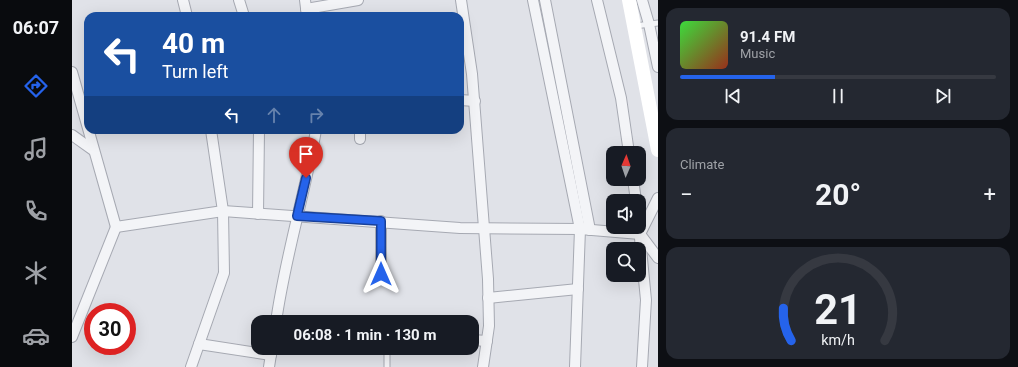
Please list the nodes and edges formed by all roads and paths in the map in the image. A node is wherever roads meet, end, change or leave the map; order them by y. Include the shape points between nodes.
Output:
1 (183, 0) edge
2 (239, 0) edge
3 (358, 0) edge
4 (461, 0) edge
5 (533, 0) edge
6 (545, 0) edge
7 (597, 0) edge
8 (629, 0) edge
9 (642, 0) edge
10 (342, 1) edge
11 (306, 8) edge
12 (186, 12) edge
13 (243, 12) edge
14 (463, 12) edge
15 (464, 20) edge
16 (654, 24) edge
17 (634, 26) junction
18 (657, 49) edge
19 (639, 51) junction
20 (658, 67) edge
21 (72, 72) edge
22 (464, 100) edge
23 (475, 101) junction
24 (84, 117) edge
25 (89, 134) edge
26 (212, 134) edge
27 (259, 134) edge
28 (315, 134) edge
29 (72, 135) edge
30 (628, 146) edge
31 (93, 150) junction
32 (658, 150) edge
33 (658, 198) edge
34 (223, 211) junction
35 (258, 214) junction
36 (297, 216) junction
37 (646, 219) edge
38 (381, 221) junction
39 (116, 227) junction
40 (483, 228) junction
41 (585, 230) junction
42 (606, 230) edge
43 (640, 234) edge
44 (643, 234) edge
45 (658, 258) edge
46 (381, 274) dead end
47 (578, 288) junction
48 (488, 298) junction
49 (277, 315) edge
50 (72, 337) edge
51 (479, 341) edge
52 (487, 342) junction
53 (199, 344) junction
54 (251, 349) edge
55 (272, 355) edge
56 (387, 355) edge
57 (191, 367) edge
58 (270, 367) edge
59 (387, 367) edge
60 (483, 367) edge
61 (575, 367) edge
62 (642, 367) edge

1 - 12 street
2 - 13 street
3 - 10 street
4 - 14 street
5 - 41 street
6 - 41 street
7 - 30 street via 621,98
8 - 17 main road
9 - 16 street
10 - 11 street
15 - 23 street
16 - 17 lane
16 - 18 street
17 - 19 main road
18 - 19 street
18 - 20 street
19 - 32 main road
21 - 24 street
22 - 23 street
23 - 40 street
25 - 31 street
26 - 34 street
27 - 35 street
28 - 36 street
29 - 31 street
31 - 39 street
33 - 37 street
34 - 35 street
34 - 39 street
34 - 53 street via 224,273
35 - 36 street
36 - 38 street
36 - 49 street
38 - 40 street
38 - 46 street
39 - 50 street
40 - 41 street
40 - 48 street
41 - 42 street
41 - 47 street
43 - 62 street via 646,300
44 - 45 street
47 - 48 street
47 - 61 street
48 - 52 street
51 - 52 street
52 - 60 street
53 - 54 street
53 - 57 street
55 - 58 street
56 - 59 lane

